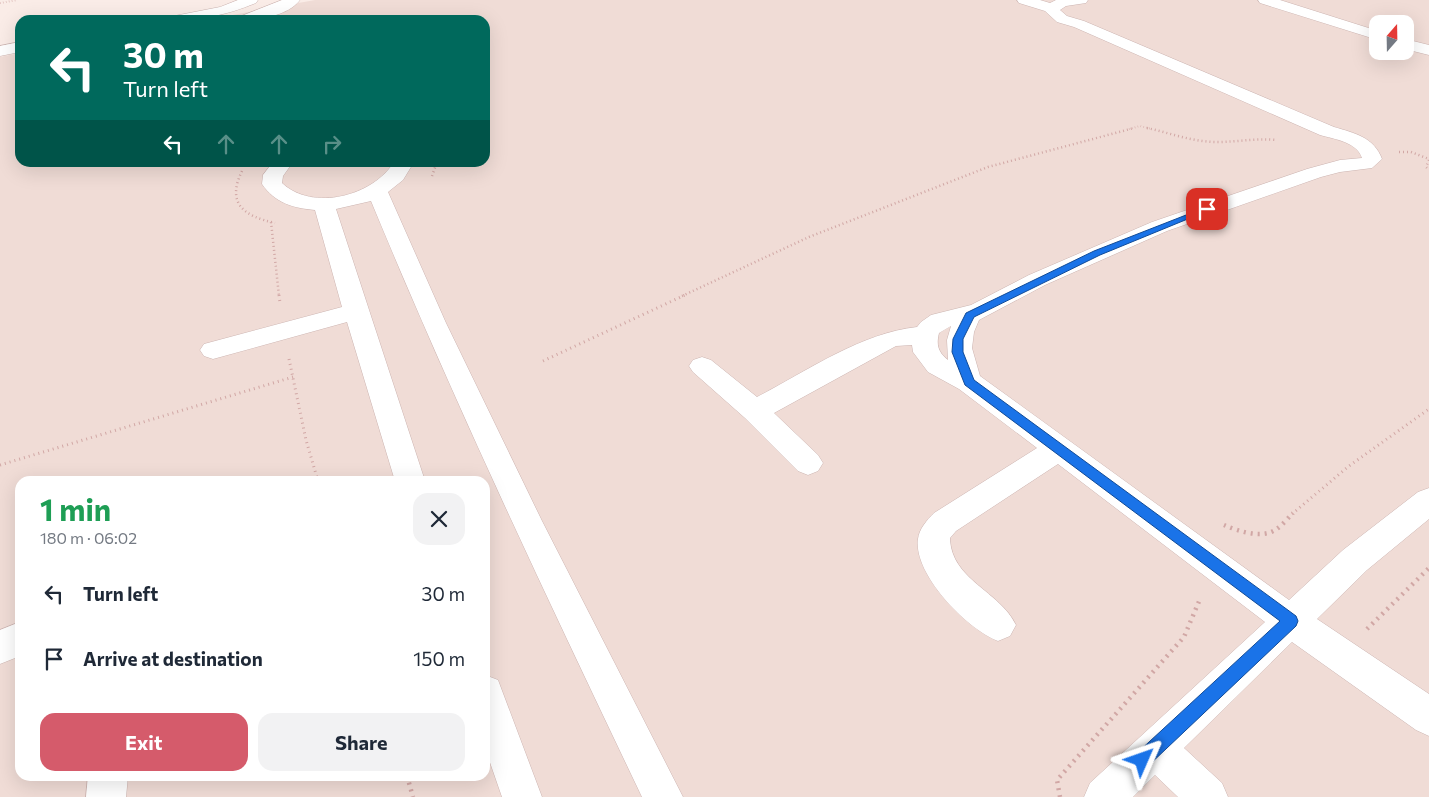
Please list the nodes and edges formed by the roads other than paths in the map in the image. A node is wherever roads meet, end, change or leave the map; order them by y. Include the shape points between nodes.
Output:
1 (226, 0) edge
2 (251, 0) edge
3 (293, 0) edge
4 (1024, 0) edge
5 (1080, 0) edge
6 (1265, 0) edge
7 (1052, 8) junction
8 (188, 15) edge
9 (198, 15) edge
10 (259, 15) edge
11 (1079, 24) junction
12 (1369, 33) edge
13 (1414, 46) edge
14 (15, 49) edge
15 (1429, 50) edge
16 (0, 51) edge
17 (1327, 131) junction
18 (1341, 166) junction
19 (280, 167) edge
20 (402, 167) edge
21 (377, 191) junction
22 (324, 204) junction
23 (356, 312) junction
24 (970, 315) junction
25 (926, 335) junction
26 (213, 350) dead end
27 (702, 366) dead end
28 (969, 382) junction
29 (755, 411) junction
30 (1060, 449) junction
31 (808, 463) dead end
32 (408, 476) edge
33 (1429, 501) edge
34 (1291, 621) junction
35 (998, 625) dead end
36 (15, 642) edge
37 (0, 647) edge
38 (490, 707) edge
39 (1429, 716) edge
40 (1155, 748) junction
41 (108, 781) edge
42 (106, 797) edge
43 (522, 797) edge
44 (663, 797) edge
45 (1104, 797) edge
46 (1208, 797) edge

1 - 8 street
2 - 9 street
3 - 10 street
4 - 7 street
5 - 7 street via 1063,2
5 - 11 street via 1070,11
6 - 12 street
7 - 11 street via 1056,16
11 - 17 street
13 - 15 street
14 - 16 street
17 - 18 street via 1343,147 1345,154
17 - 18 street via 1356,140 1372,155 1368,163
18 - 24 street via 1161,226 1039,280
19 - 22 street via 273,175 272,184 277,193 304,204
20 - 21 street via 392,182
21 - 22 street via 352,200
21 - 44 street via 430,314 529,526
22 - 23 street
23 - 26 street
23 - 32 street
24 - 25 street via 941,320 931,326
24 - 28 street via 958,339 958,352
25 - 28 street via 925,346 939,368
25 - 29 street via 882,342
27 - 29 street
28 - 30 street
29 - 31 street
30 - 34 street
30 - 35 street via 945,522 934,536 933,554 942,572
33 - 34 street via 1355,560
34 - 39 street
34 - 40 street
36 - 37 street
38 - 43 street
40 - 45 street
40 - 46 street
41 - 42 street

